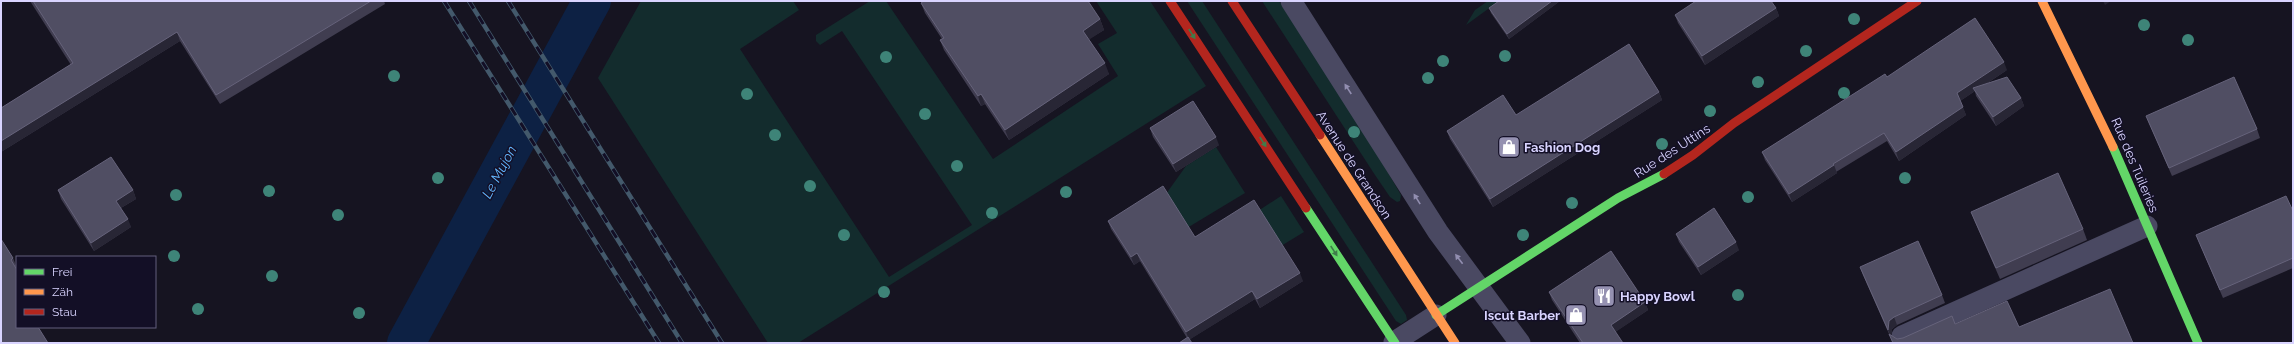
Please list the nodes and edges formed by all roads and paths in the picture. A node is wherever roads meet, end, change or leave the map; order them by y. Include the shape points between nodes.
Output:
1 (1170, 1) edge
2 (1232, 1) edge
3 (1291, 1) edge
4 (1917, 1) edge
5 (2042, 1) edge
6 (2147, 226) junction
7 (1480, 287) junction
8 (1436, 315) junction
9 (1902, 336) dead end
10 (1395, 343) edge
11 (1455, 343) edge
12 (1520, 343) edge
13 (2198, 343) edge

1 -> 10 street
2 - 8 street, Avenue de Grandson
7 -> 3 lane via 1438,232
4 - 7 street, Rue des Uttins via 1734,123 1712,142 1645,186 1618,198
5 - 6 street, Rue des Tuileries via 2101,119
6 - 9 lane
6 - 13 street, Rue des Tuileries
7 - 8 street, Rue des Uttins
7 - 12 lane
8 - 10 lane
8 - 11 street, Avenue de Grandson

